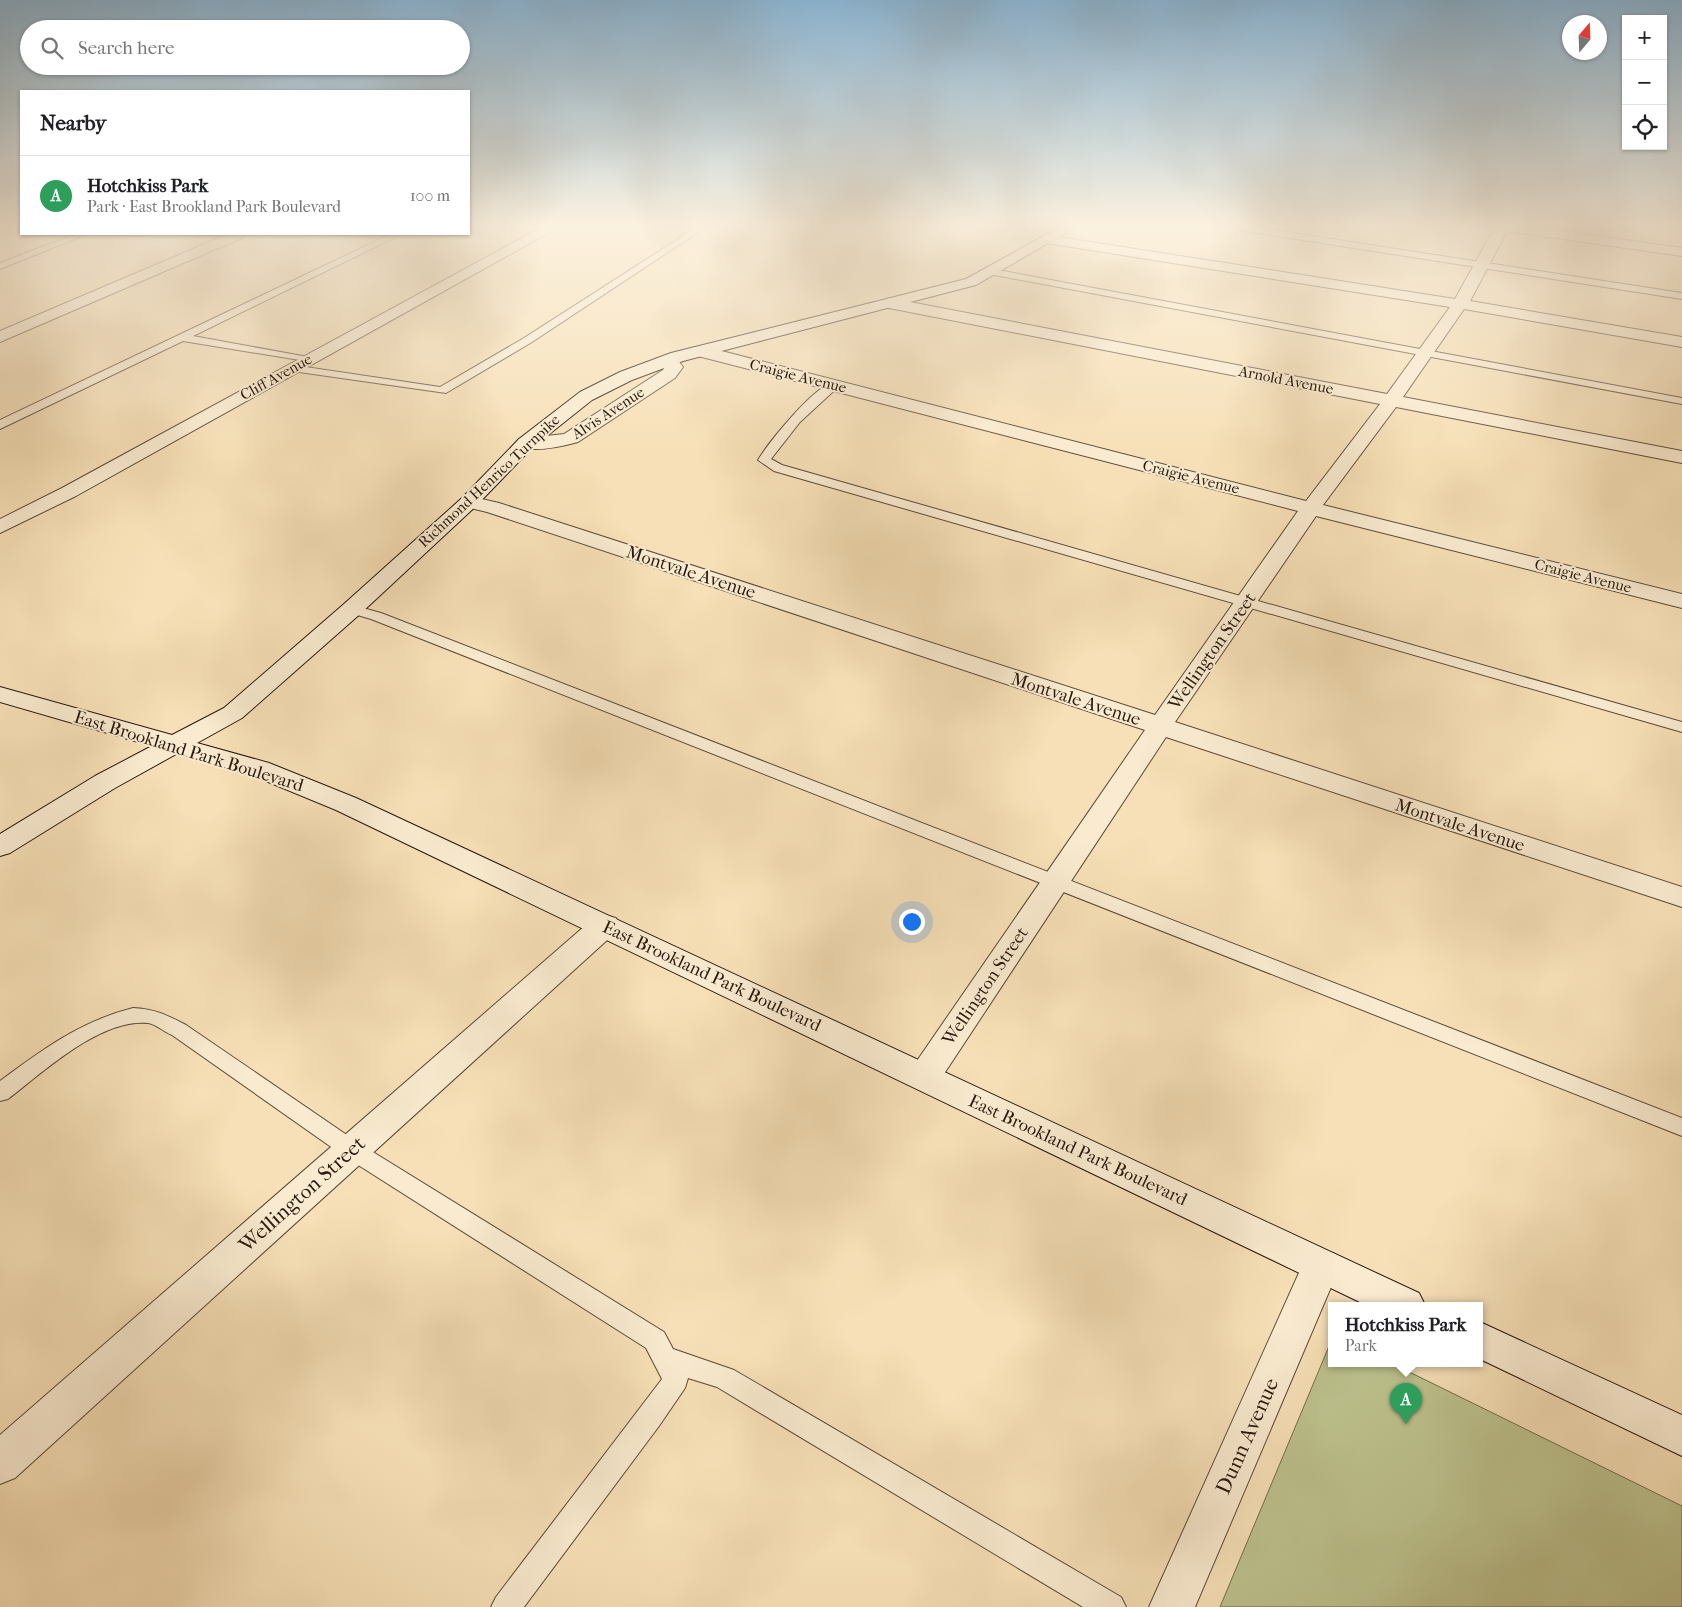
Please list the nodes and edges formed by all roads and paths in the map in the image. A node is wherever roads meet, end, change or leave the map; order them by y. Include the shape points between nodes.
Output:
1 (81, 302) edge
2 (258, 302) edge
3 (414, 302) edge
4 (587, 302) edge
5 (893, 302) edge
6 (1155, 302) edge
7 (1447, 302) edge
8 (889, 303) junction
9 (1460, 304) junction
10 (0, 337) edge
11 (184, 338) junction
12 (1682, 342) edge
13 (700, 351) junction
14 (1426, 352) junction
15 (669, 360) junction
16 (300, 364) junction
17 (834, 385) junction
18 (1392, 400) junction
19 (1682, 400) edge
20 (0, 425) edge
21 (526, 443) junction
22 (1682, 458) edge
23 (469, 502) junction
24 (1310, 508) junction
25 (0, 527) edge
26 (1682, 600) edge
27 (1246, 602) junction
28 (352, 609) junction
29 (0, 694) edge
30 (1160, 726) junction
31 (1682, 727) edge
32 (177, 744) junction
33 (0, 847) edge
34 (1056, 882) junction
35 (1682, 897) edge
36 (605, 924) junction
37 (924, 1076) junction
38 (0, 1093) edge
39 (1682, 1127) edge
40 (352, 1150) junction
41 (1321, 1266) junction
42 (1399, 1302) edge
43 (1483, 1341) edge
44 (664, 1358) junction
45 (1682, 1436) edge
46 (0, 1463) edge
47 (506, 1607) edge
48 (1112, 1607) edge
49 (1172, 1607) edge

1 - 10 street
2 - 11 lane
3 - 16 street, Cliff Avenue
4 - 16 lane via 442,391
5 - 8 street, Richmond Henrico Turnpike
6 - 14 lane
7 - 9 street
8 - 13 street, Richmond Henrico Turnpike
8 - 18 street, Arnold Avenue
9 - 12 street
9 - 14 street, Wellington Street
11 - 16 lane
11 - 20 lane
13 - 15 street, Richmond Henrico Turnpike
13 - 17 street, Craigie Avenue
14 - 18 street, Wellington Street
14 - 19 lane
15 - 21 street, Richmond Henrico Turnpike via 586,396
15 - 21 street, Alvis Avenue via 674,366 669,374 571,438
16 - 25 street, Cliff Avenue
17 - 24 street, Craigie Avenue
17 - 27 lane via 797,419 772,446 764,460 778,468
18 - 22 street, Arnold Avenue
18 - 24 street, Wellington Street
21 - 23 street, Richmond Henrico Turnpike
23 - 28 street, Richmond Henrico Turnpike
23 - 30 street, Montvale Avenue
24 - 26 street, Craigie Avenue
24 - 27 street, Wellington Street
27 - 30 street, Wellington Street
27 - 31 lane
28 - 32 street, Richmond Henrico Turnpike via 233,713
28 - 34 lane
29 - 32 street, East Brookland Park Boulevard
30 - 34 street, Wellington Street
30 - 35 street, Montvale Avenue
32 - 33 street, Richmond Henrico Turnpike via 105,782
32 - 36 street, East Brookland Park Boulevard via 292,780
34 - 37 street, Wellington Street
34 - 39 lane
36 - 37 street, East Brookland Park Boulevard
36 - 40 street, Wellington Street
37 - 41 street, East Brookland Park Boulevard
38 - 40 lane via 82,1035 116,1019 151,1016 179,1030
40 - 44 lane via 654,1340
40 - 46 street, Wellington Street
41 - 42 street, East Brookland Park Boulevard
41 - 49 street, Dunn Avenue
43 - 45 street
44 - 47 lane via 676,1380
44 - 48 lane via 725,1378

